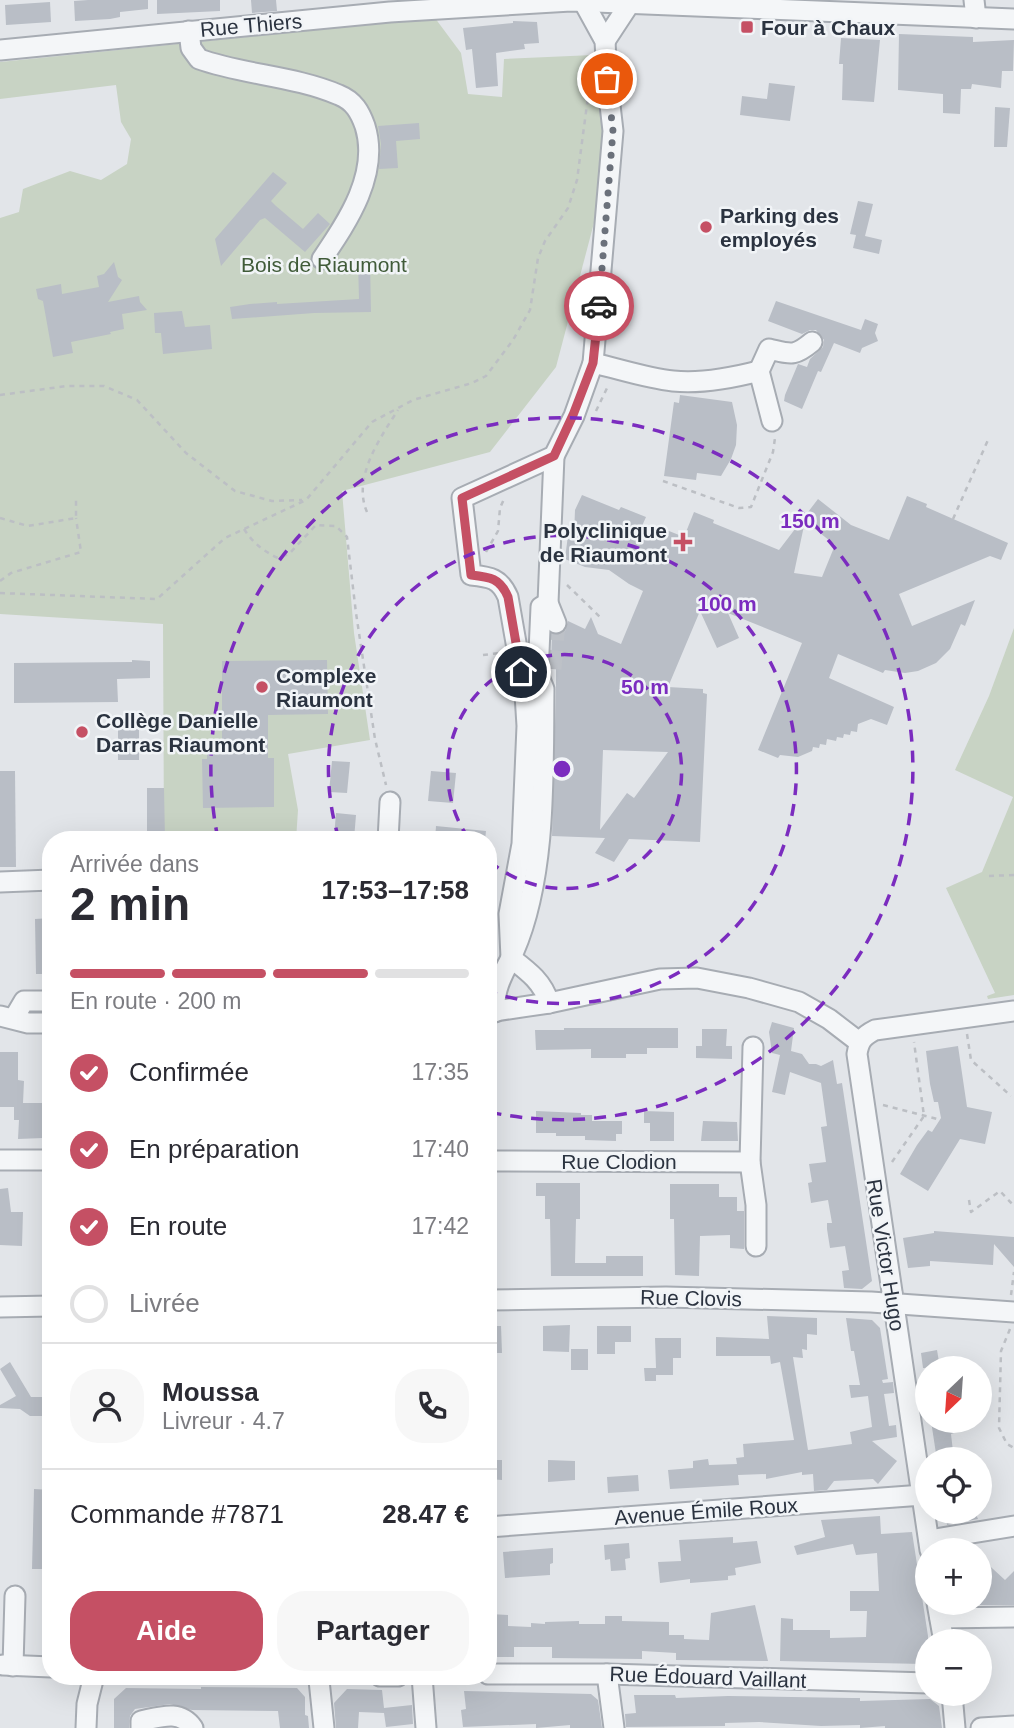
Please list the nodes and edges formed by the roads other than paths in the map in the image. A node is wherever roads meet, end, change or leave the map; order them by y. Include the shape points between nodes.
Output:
1 (571, 0) edge
2 (583, 1) edge
3 (629, 3) junction
4 (796, 5) edge
5 (387, 6) edge
6 (975, 9) edge
7 (1014, 19) edge
8 (188, 31) junction
9 (605, 41) junction
10 (0, 50) edge
11 (322, 259) dead end
12 (812, 342) dead end
13 (593, 363) junction
14 (759, 371) junction
15 (772, 421) road end
16 (554, 456) junction
17 (548, 603) junction
18 (556, 623) tunnel mouth
19 (552, 669) tunnel mouth
20 (544, 689) junction
21 (390, 802) road end
22 (388, 831) edge
23 (42, 880) edge
24 (0, 882) edge
25 (511, 958) junction
26 (497, 991) edge
27 (42, 1001) edge
28 (549, 1003) junction
29 (497, 1011) edge
30 (1014, 1011) edge
31 (7, 1017) edge
32 (42, 1023) edge
33 (859, 1042) junction
34 (753, 1046) dead end
35 (0, 1160) edge
36 (42, 1160) edge
37 (497, 1161) edge
38 (750, 1162) junction
39 (757, 1246) dead end
40 (497, 1300) edge
41 (893, 1303) junction
42 (0, 1307) edge
43 (42, 1307) edge
44 (1012, 1312) edge
45 (916, 1447) edge
46 (915, 1496) edge
47 (497, 1526) edge
48 (1014, 1527) edge
49 (962, 1538) edge
50 (15, 1595) dead end
51 (989, 1615) edge
52 (1014, 1617) edge
53 (7, 1665) edge
54 (42, 1667) edge
55 (497, 1674) edge
56 (607, 1674) junction
57 (915, 1683) edge
58 (91, 1685) edge
59 (321, 1685) edge
60 (423, 1685) edge
61 (953, 1706) edge
62 (1014, 1726) edge
63 (86, 1728) edge
64 (141, 1728) edge
65 (193, 1728) edge
66 (324, 1728) edge
67 (426, 1728) edge
68 (614, 1728) edge
69 (955, 1728) edge
70 (981, 1728) edge

1 - 2 street, Rue Thiers
1 - 5 street, Rue Thiers
2 - 3 street, Rue Thiers
2 - 9 street
3 - 4 street, Rue Thiers
3 - 9 street
4 - 6 street, Rue Thiers
5 - 8 street, Rue Thiers
6 - 7 street, Rue Thiers
8 - 10 street, Rue Thiers
8 - 11 street via 191,48 199,58 340,95 360,112 369,160 354,208
9 - 13 street via 613,131
12 - 14 street via 798,353 769,349
13 - 14 street via 676,381
13 - 16 street
14 - 15 street
16 - 17 street
16 - 25 street via 462,498 471,575 488,576 504,586 525,694 522,844 509,914
17 - 18 street
17 - 20 street via 541,607 538,674
19 - 20 street
20 - 25 street via 540,832 523,931
21 - 22 street
23 - 24 street
25 - 26 street
25 - 28 street via 531,973 546,991
27 - 31 street via 24,1001
28 - 29 street
28 - 33 street via 660,979 697,978 799,1002
30 - 33 street via 875,1030
31 - 32 street
33 - 41 street, Rue Victor Hugo via 857,1054
34 - 38 street
35 - 36 street
37 - 38 street, Rue Clodion
38 - 39 street
40 - 41 street, Rue Clovis via 666,1297
41 - 44 street, Rue Clovis
41 - 45 street, Rue Victor Hugo
42 - 43 street
46 - 47 street, Avenue Émile Roux
48 - 49 street
50 - 53 street
51 - 52 street
53 - 54 street
55 - 56 street, Rue Édouard Vaillant
56 - 57 street, Rue Édouard Vaillant
56 - 68 street
58 - 63 street
59 - 66 street
60 - 67 street
61 - 69 street
62 - 70 street
64 - 65 street via 141,1721 167,1715 178,1716

